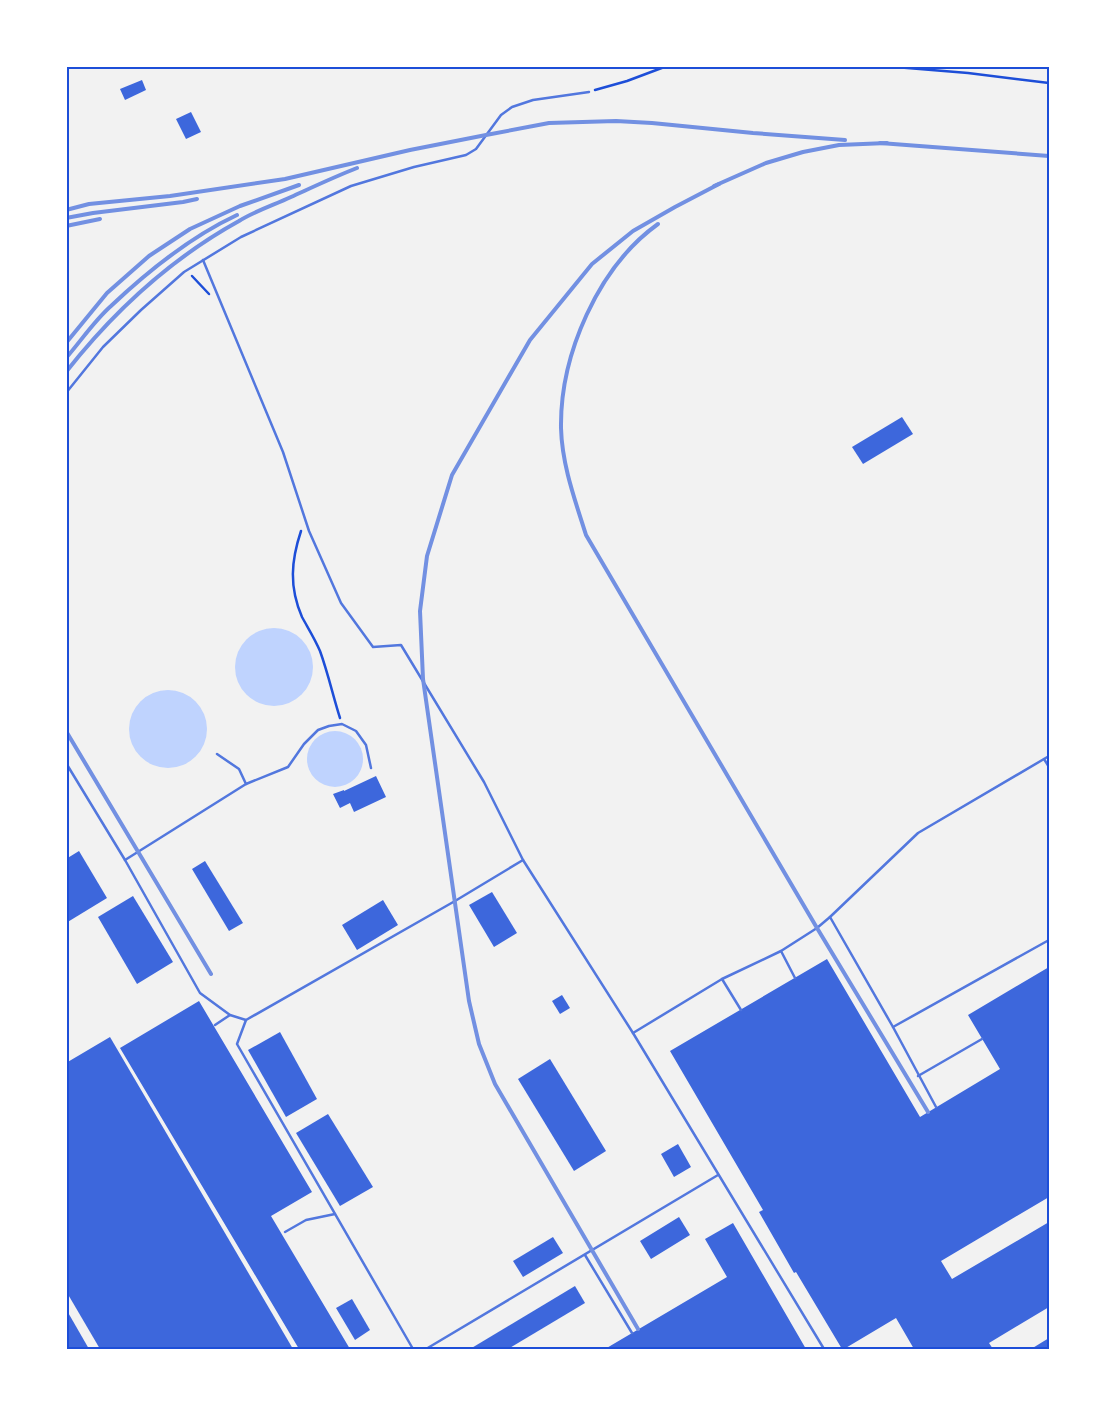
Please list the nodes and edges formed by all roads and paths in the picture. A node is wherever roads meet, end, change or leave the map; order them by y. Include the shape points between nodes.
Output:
1 (666, 66) edge
2 (883, 66) edge
3 (1049, 83) edge
4 (589, 92) joint
5 (203, 260) junction
6 (186, 270) junction
7 (212, 299) dead end
8 (66, 394) edge
9 (302, 526) dead end
10 (342, 724) junction
11 (217, 754) dead end
12 (1049, 756) edge
13 (1044, 759) junction
14 (66, 763) edge
15 (1049, 767) edge
16 (371, 768) dead end
17 (246, 784) junction
18 (125, 860) junction
19 (523, 860) junction
20 (830, 917) junction
21 (1049, 940) edge
22 (781, 951) junction
23 (795, 978) dead end
24 (722, 979) junction
25 (741, 1010) dead end
26 (230, 1015) junction
27 (246, 1020) junction
28 (215, 1025) dead end
29 (893, 1027) junction
30 (633, 1033) junction
31 (982, 1039) dead end
32 (918, 1076) junction
33 (936, 1107) dead end
34 (718, 1175) junction
35 (335, 1214) junction
36 (285, 1232) dead end
37 (585, 1255) junction
38 (632, 1333) dead end
39 (413, 1349) edge
40 (426, 1349) edge
41 (824, 1349) edge

1 - 4 path
2 - 3 path
4 - 5 lane via 533,100 512,107 501,115 476,149 466,154 351,186 241,237
5 - 6 lane
5 - 19 lane via 283,452 309,531 341,604 373,647 401,645 484,782
6 - 7 path
6 - 8 lane via 103,347
9 - 10 path via 293,559 292,581 302,616 319,650
10 - 16 lane via 356,731 366,745
10 - 17 lane via 318,730 288,767
11 - 17 lane via 239,769
12 - 13 lane
13 - 15 lane
13 - 20 lane via 918,832
14 - 18 lane
17 - 18 lane
18 - 26 lane via 200,993
19 - 27 lane
19 - 30 lane
20 - 22 lane
20 - 29 lane
21 - 29 lane
22 - 23 lane
22 - 24 lane
24 - 25 lane
24 - 30 lane
26 - 27 lane
26 - 28 lane
27 - 35 lane via 237,1044
29 - 32 lane
30 - 34 lane
31 - 32 lane
32 - 33 lane
34 - 37 lane
34 - 41 lane
35 - 36 lane via 306,1220
35 - 39 lane
37 - 38 lane
37 - 40 lane

